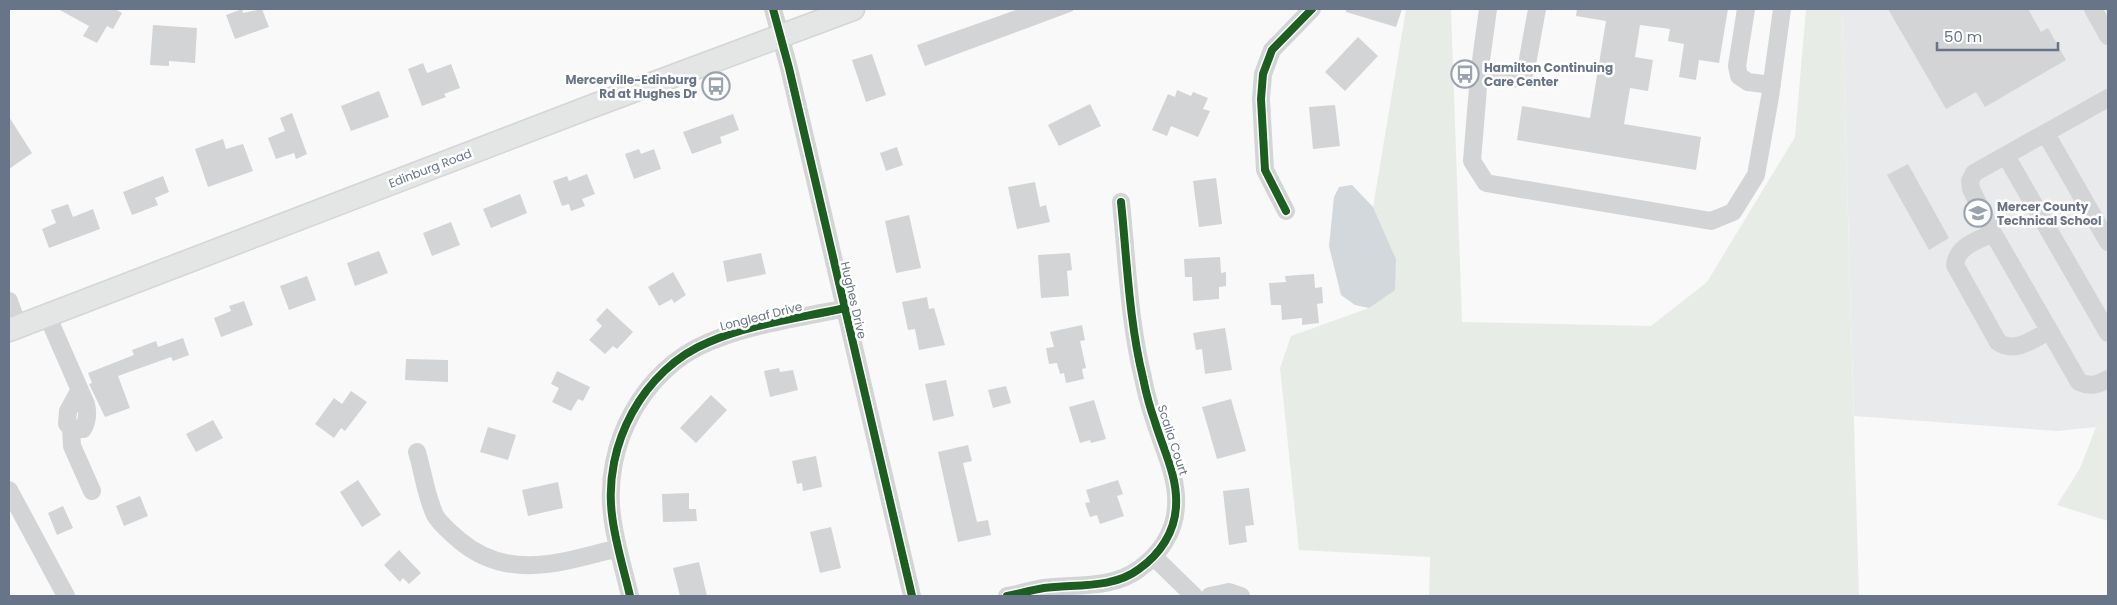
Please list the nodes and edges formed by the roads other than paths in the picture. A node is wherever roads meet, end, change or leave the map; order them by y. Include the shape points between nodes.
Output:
1 (773, 9) edge
2 (853, 9) edge
3 (1312, 9) edge
4 (1488, 9) edge
5 (1537, 9) edge
6 (1746, 9) edge
7 (1782, 9) edge
8 (2092, 9) edge
9 (780, 35) junction
10 (2108, 36) edge
11 (1479, 75) junction
12 (1772, 85) junction
13 (2108, 98) edge
14 (2046, 134) junction
15 (2006, 156) junction
16 (1121, 202) dead end
17 (1286, 211) dead end
18 (1993, 233) junction
19 (2108, 242) edge
20 (9, 301) edge
21 (845, 308) junction
22 (47, 315) junction
23 (13, 328) edge
24 (2049, 331) junction
25 (2108, 333) edge
26 (2108, 379) edge
27 (417, 452) dead end
28 (9, 490) edge
29 (92, 491) dead end
30 (618, 548) junction
31 (1154, 557) junction
32 (66, 596) edge
33 (630, 596) edge
34 (912, 596) edge
35 (1007, 596) edge
36 (1194, 596) edge
37 (1210, 596) edge
38 (1241, 596) edge

1 - 9 street, Hughes Drive
2 - 9 main road, Edinburg Road
3 - 17 street via 1272,50 1263,74 1260,99 1265,170
4 - 11 street
5 - 11 street via 1526,70 1519,78
6 - 12 street via 1738,76 1748,82
7 - 12 street
8 - 10 street
9 - 21 street, Hughes Drive
9 - 22 main road, Edinburg Road
11 - 12 street via 1472,161 1486,183 1711,221 1733,212 1756,175
13 - 14 street
14 - 15 street
14 - 19 street
15 - 18 street via 1974,173 1970,181
15 - 25 street
16 - 31 street, Scalia Court via 1137,352 1154,422 1176,487 1172,525 1165,543
18 - 24 street
18 - 24 street via 1962,249 1956,256 1955,265 1998,342 2017,347
20 - 23 street
21 - 30 street, Longleaf Drive via 728,334 684,356 653,383 633,411 621,435 613,463 610,489
21 - 34 street, Hughes Drive
22 - 23 main road, Edinburg Road
22 - 29 street via 79,391 66,417 71,428 72,446
24 - 26 street via 2079,382 2088,386
27 - 30 street via 436,515 465,545 485,556 504,563 530,566 553,564
28 - 32 street
30 - 33 street, Longleaf Drive
31 - 35 street, Scalia Court via 1138,570 1105,583 1044,588
31 - 36 street
37 - 38 street via 1229,592

